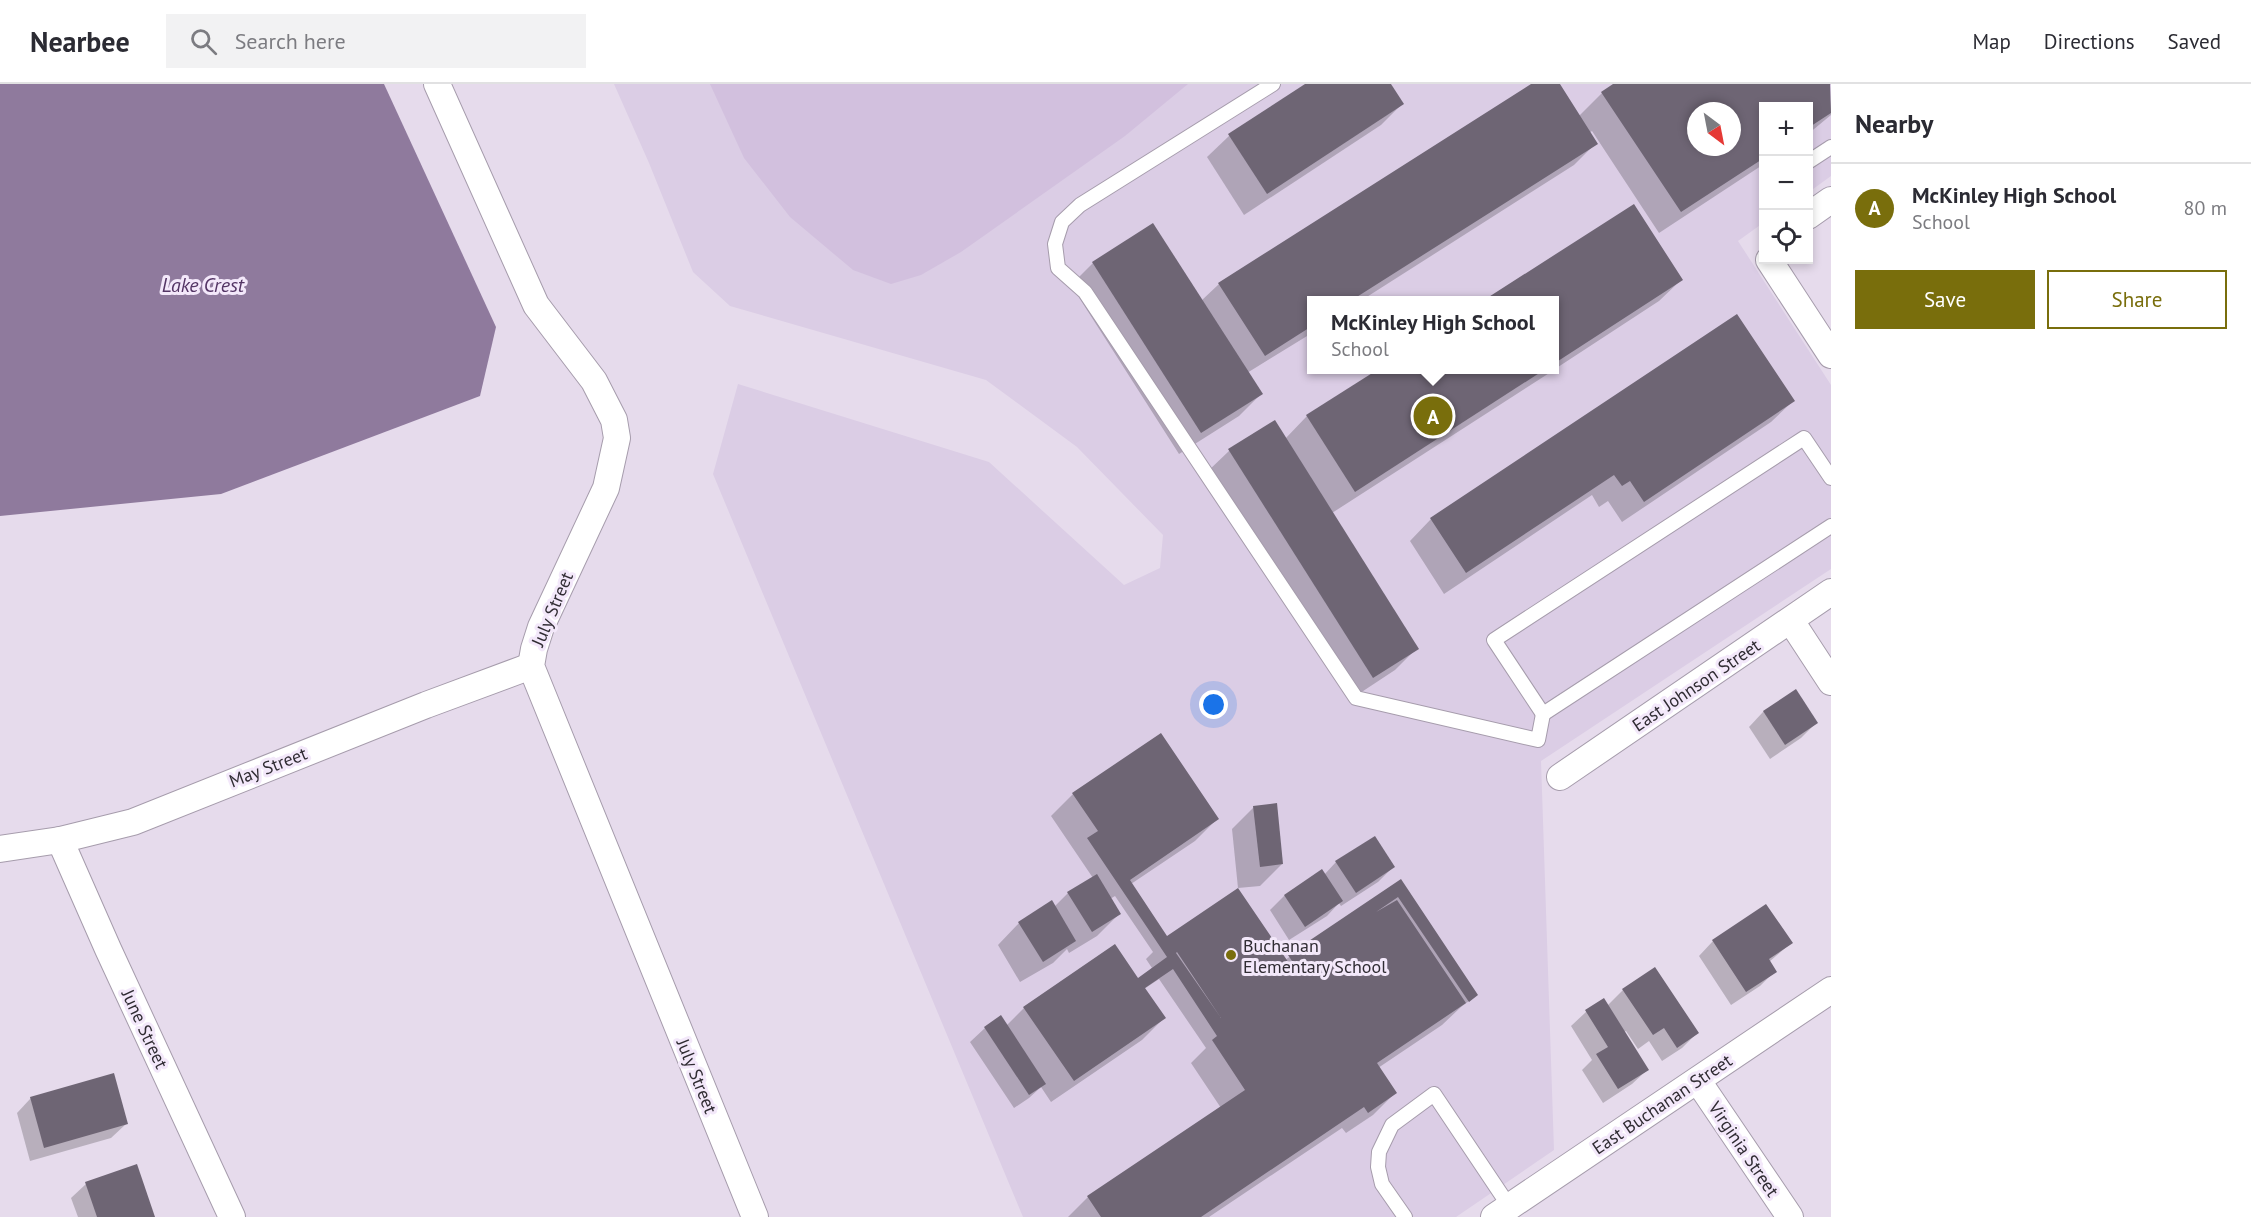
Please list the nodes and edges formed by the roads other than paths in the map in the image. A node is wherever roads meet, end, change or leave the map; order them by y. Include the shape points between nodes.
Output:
1 (437, 84) edge
2 (1274, 84) edge
3 (1831, 147) edge
4 (1813, 159) edge
5 (1831, 200) edge
6 (1813, 213) edge
7 (1772, 264) edge
8 (1831, 355) edge
9 (1831, 478) edge
10 (1831, 526) edge
11 (1831, 592) edge
12 (1791, 621) junction
13 (531, 666) junction
14 (1831, 682) edge
15 (1543, 714) junction
16 (1560, 777) dead end
17 (60, 840) junction
18 (0, 849) edge
19 (1831, 990) edge
20 (1698, 1081) junction
21 (1501, 1212) edge
22 (232, 1217) edge
23 (755, 1217) edge
24 (1405, 1217) edge
25 (1790, 1217) edge

1 - 13 street, July Street via 536,304 588,372 614,420 616,438 606,488 541,627
2 - 15 lane via 1080,205 1062,222 1055,244 1058,268 1085,292 1356,698 1538,740
3 - 4 lane
5 - 6 street
7 - 8 street
9 - 15 lane via 1804,438 1494,640
10 - 15 lane
11 - 12 street, East Johnson Street
12 - 14 street
12 - 16 street, East Johnson Street
13 - 17 street, May Street via 133,822
13 - 23 street, July Street
17 - 18 street, May Street
17 - 22 street, June Street
19 - 20 street, East Buchanan Street
20 - 21 street, East Buchanan Street
20 - 25 street, Virginia Street
21 - 24 lane via 1434,1094 1392,1125 1379,1152 1382,1184

